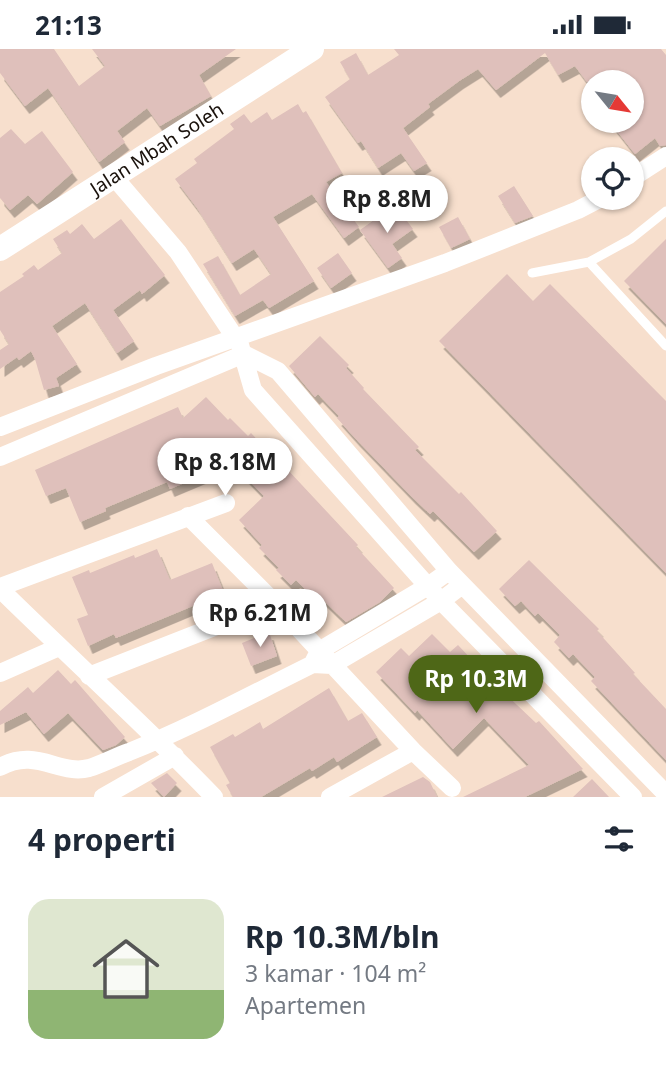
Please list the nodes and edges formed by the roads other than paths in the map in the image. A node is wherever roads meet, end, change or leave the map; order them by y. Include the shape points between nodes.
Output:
1 (312, 49) edge
2 (666, 156) edge
3 (644, 170) edge
4 (114, 177) junction
5 (581, 208) edge
6 (666, 211) edge
7 (0, 249) edge
8 (589, 262) junction
9 (532, 273) dead end
10 (240, 346) junction
11 (666, 346) edge
12 (0, 426) edge
13 (0, 457) edge
14 (226, 503) dead end
15 (188, 516) junction
16 (449, 571) junction
17 (462, 585) junction
18 (428, 586) junction
19 (0, 588) edge
20 (441, 601) junction
21 (275, 603) junction
22 (59, 647) junction
23 (316, 657) junction
24 (332, 665) junction
25 (0, 673) edge
26 (89, 676) junction
27 (159, 740) junction
28 (413, 751) junction
29 (175, 756) junction
30 (0, 767) edge
31 (452, 787) dead end
32 (666, 794) edge
33 (103, 797) edge
34 (214, 797) edge
35 (330, 797) edge
36 (633, 797) edge

1 - 4 street, Jalan Mbah Soleh
2 - 3 street
4 - 7 street, Jalan Mbah Soleh
4 - 10 street via 178,252
5 - 10 street
6 - 8 lane via 631,239
8 - 9 lane
8 - 11 lane
10 - 12 street
10 - 13 street
10 - 16 street via 278,371
10 - 18 street via 253,390
14 - 15 street
15 - 19 street
15 - 21 street
16 - 17 street
16 - 18 street
17 - 20 street
17 - 32 street
18 - 20 street
18 - 23 street
19 - 22 street
20 - 24 street
20 - 36 street
21 - 23 street
21 - 26 street
22 - 25 street
22 - 26 street
23 - 24 street
23 - 27 street
24 - 28 street
26 - 27 street
27 - 29 street
27 - 30 street via 87,768 33,759
28 - 31 street
28 - 35 street
29 - 33 street
29 - 34 street

